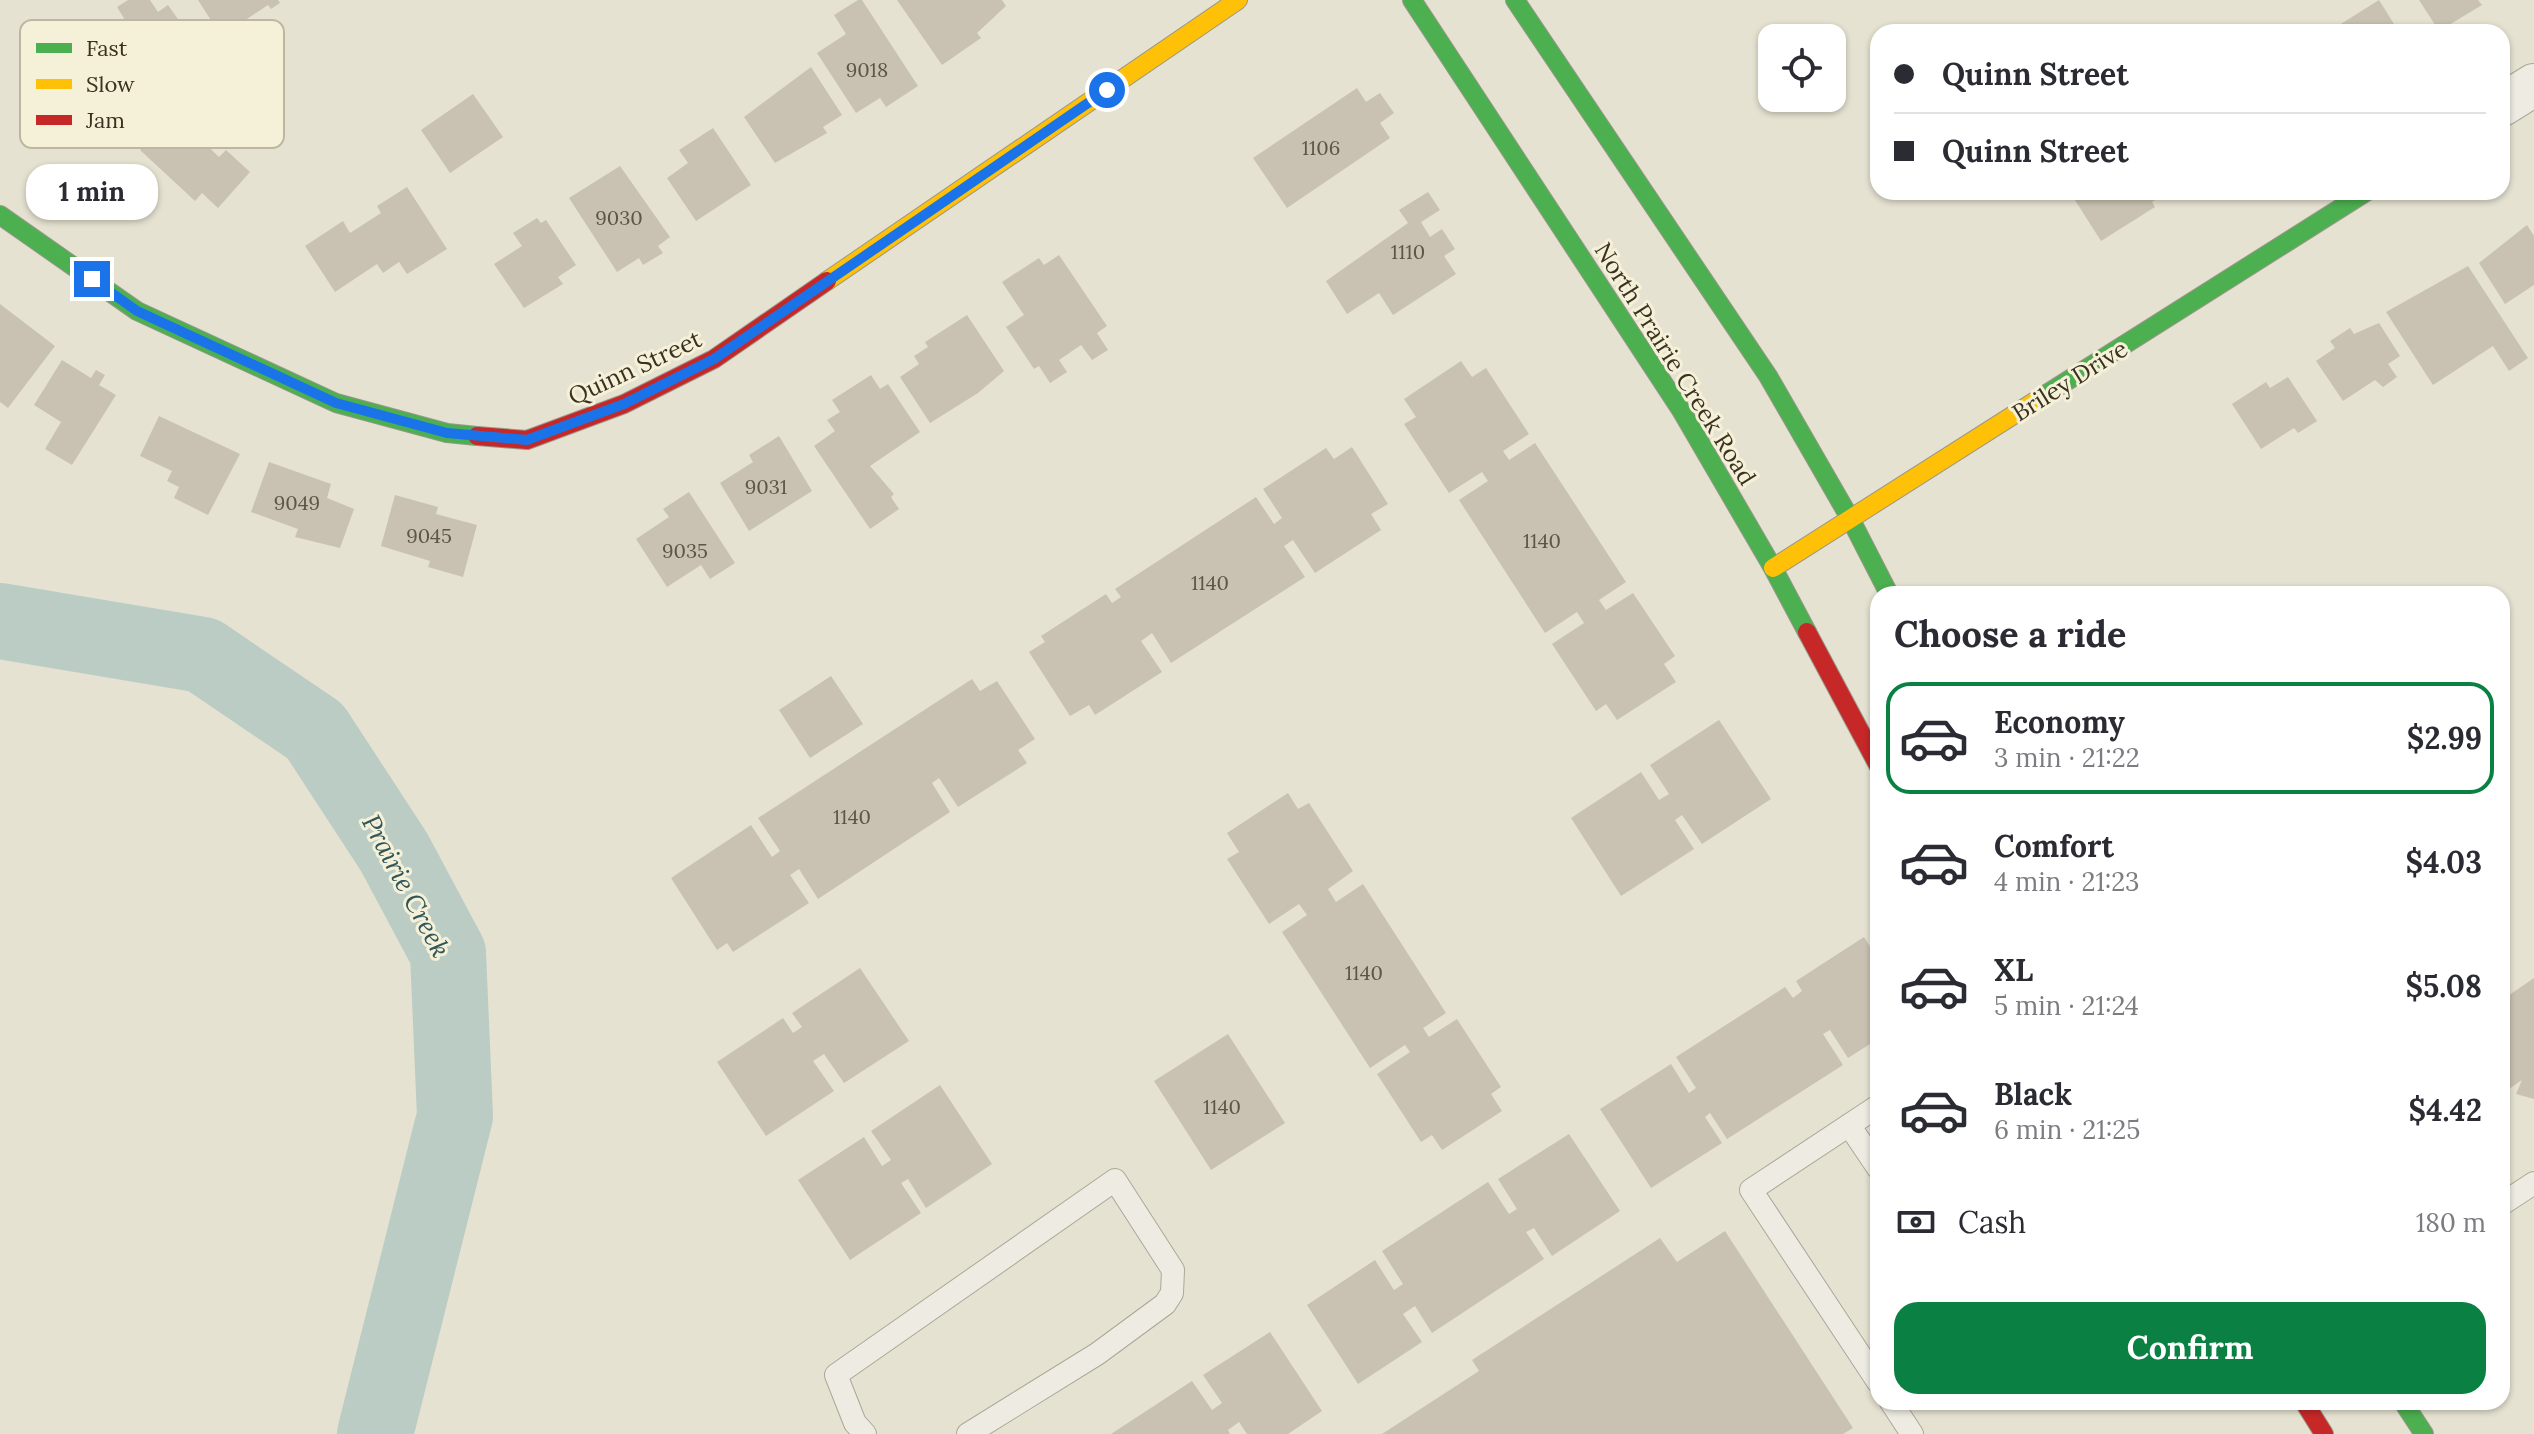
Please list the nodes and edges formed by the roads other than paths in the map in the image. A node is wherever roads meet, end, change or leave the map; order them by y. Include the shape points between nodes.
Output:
1 (1238, 0) edge
2 (1412, 0) edge
3 (1515, 0) edge
4 (2534, 85) edge
5 (2510, 100) edge
6 (2353, 200) edge
7 (0, 215) edge
8 (1851, 520) junction
9 (1773, 568) junction
10 (1885, 586) edge
11 (1870, 750) edge
12 (1870, 1111) edge
13 (1849, 1125) junction
14 (1870, 1156) edge
15 (2534, 1183) edge
16 (2510, 1199) edge
17 (1870, 1370) edge
18 (1896, 1410) edge
19 (2309, 1410) edge
20 (2408, 1410) edge
21 (865, 1434) edge
22 (968, 1434) edge
23 (1912, 1434) edge
24 (2324, 1434) edge
25 (2424, 1434) edge

1 - 7 street, Quinn Street via 714,359 624,404 527,440 447,433 336,403 137,311
2 - 9 street, North Prairie Creek Road via 1681,410
3 - 8 street via 1768,376
4 - 5 street
6 - 8 street, Briley Drive
8 - 9 street, Briley Drive
8 - 10 street
9 - 11 street, North Prairie Creek Road
12 - 13 lane
13 - 14 lane
13 - 17 lane via 1751,1190
15 - 16 lane
18 - 23 lane
19 - 24 street
20 - 25 street
21 - 22 lane via 855,1423 836,1375 1115,1180 1173,1270 1172,1293 1165,1304 1097,1354

